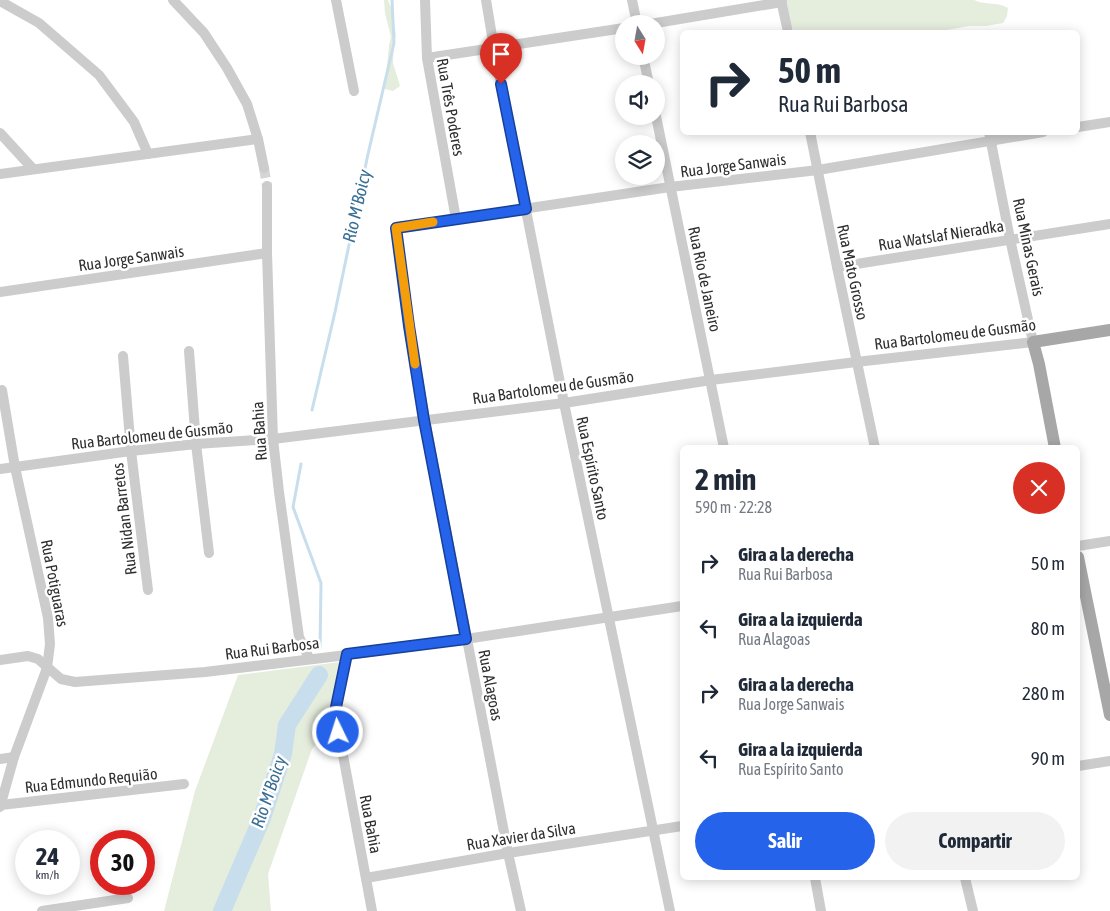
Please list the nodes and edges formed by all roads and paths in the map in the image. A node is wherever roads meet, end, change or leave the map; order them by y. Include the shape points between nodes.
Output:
1 (173, 0) edge
2 (336, 0) edge
3 (425, 0) edge
4 (486, 0) edge
5 (632, 0) edge
6 (0, 1) edge
7 (782, 1) edge
8 (635, 15) edge
9 (665, 21) edge
10 (615, 29) edge
11 (788, 30) edge
12 (494, 48) junction
13 (426, 58) junction
14 (354, 91) dead end
15 (1110, 122) edge
16 (658, 125) edge
17 (1080, 127) edge
18 (0, 133) edge
19 (811, 135) edge
20 (1003, 135) edge
21 (990, 136) edge
22 (258, 139) junction
23 (148, 154) junction
24 (264, 168) tunnel mouth
25 (33, 169) junction
26 (818, 170) junction
27 (0, 174) edge
28 (267, 186) tunnel mouth
29 (670, 187) junction
30 (526, 209) junction
31 (456, 219) junction
32 (1110, 224) edge
33 (396, 228) joint
34 (1010, 239) junction
35 (267, 254) junction
36 (837, 267) junction
37 (0, 292) edge
38 (1110, 330) edge
39 (1033, 342) junction
40 (189, 351) dead end
41 (124, 356) dead end
42 (856, 362) junction
43 (710, 380) junction
44 (2, 390) dead end
45 (564, 403) junction
46 (424, 420) junction
47 (273, 439) junction
48 (196, 444) junction
49 (723, 445) edge
50 (874, 445) edge
51 (1055, 445) edge
52 (131, 451) junction
53 (15, 467) junction
54 (0, 469) edge
55 (1110, 541) edge
56 (1080, 546) edge
57 (209, 554) dead end
58 (1080, 567) edge
59 (148, 590) dead end
60 (680, 606) edge
61 (608, 617) junction
62 (466, 639) junction
63 (347, 654) junction
64 (309, 658) junction
65 (0, 660) edge
66 (47, 668) junction
67 (1110, 715) edge
68 (14, 757) junction
69 (0, 759) edge
70 (1110, 761) edge
71 (1080, 766) edge
72 (184, 784) dead end
73 (0, 806) edge
74 (680, 826) edge
75 (654, 831) junction
76 (508, 853) junction
77 (366, 878) junction
78 (815, 880) edge
79 (965, 880) edge
80 (128, 898) dead end
81 (42, 911) edge
82 (372, 911) edge
83 (521, 911) edge
84 (670, 911) edge
85 (822, 911) edge
86 (973, 911) edge

1 - 22 street via 204,33 227,68 248,104
2 - 14 street
3 - 13 street, Rua Três Poderes
4 - 12 street, Rua Espírito Santo
5 - 8 street
6 - 23 street via 39,23 99,75 134,122
7 - 9 street
7 - 11 street
10 - 12 street
12 - 13 street
12 - 30 street, Rua Espírito Santo
13 - 31 street, Rua Três Poderes
15 - 17 street
16 - 29 street, Rua Rio de Janeiro
18 - 25 street
19 - 26 street, Rua Mato Grosso
20 - 21 street, Rua Jorge Sanwais
21 - 26 street, Rua Jorge Sanwais
21 - 34 street, Rua Minas Gerais
22 - 23 street
22 - 24 street
23 - 25 street
25 - 27 street
26 - 29 street, Rua Jorge Sanwais
26 - 36 street, Rua Mato Grosso
28 - 35 street, Rua Bahia
29 - 30 street, Rua Jorge Sanwais
29 - 43 street, Rua Rio de Janeiro
30 - 31 street, Rua Jorge Sanwais
30 - 45 street, Rua Espírito Santo
31 - 33 street, Rua Jorge Sanwais
32 - 34 street, Rua Watslaf Nieradka
33 - 46 street, Rua Alagoas
34 - 36 street, Rua Watslaf Nieradka
34 - 39 street, Rua Minas Gerais
35 - 37 street, Rua Jorge Sanwais
35 - 47 street, Rua Bahia
36 - 42 street, Rua Mato Grosso
38 - 39 main road, Rua Bartolomeu de Gusmão
39 - 42 street, Rua Bartolomeu de Gusmão
39 - 51 main road, Rua Minas Gerais
40 - 48 street
41 - 52 street, Rua Nidan Barretos
42 - 43 street, Rua Bartolomeu de Gusmão
42 - 50 street, Rua Mato Grosso
43 - 45 street, Rua Bartolomeu de Gusmão
43 - 49 street, Rua Rio de Janeiro
44 - 53 street, Rua Potiguaras
45 - 46 street, Rua Bartolomeu de Gusmão
45 - 61 street, Rua Espírito Santo
46 - 47 street, Rua Bartolomeu de Gusmão
46 - 62 street, Rua Alagoas
47 - 48 street, Rua Bartolomeu de Gusmão
47 - 64 street, Rua Bahia via 299,637
48 - 52 street, Rua Bartolomeu de Gusmão
48 - 57 street
52 - 53 street, Rua Bartolomeu de Gusmão
52 - 59 street, Rua Nidan Barretos
53 - 54 street, Rua Bartolomeu de Gusmão
53 - 66 street, Rua Potiguaras via 48,618 50,644
55 - 56 street
58 - 67 main road
60 - 61 street, Rua Rui Barbosa
61 - 62 street, Rua Rui Barbosa
61 - 75 street, Rua Espírito Santo
62 - 63 street, Rua Rui Barbosa
62 - 76 street, Rua Alagoas
63 - 64 street, Rua Rui Barbosa
63 - 77 street, Rua Bahia via 335,712
64 - 66 street, Rua Rui Barbosa via 205,672 76,682 61,679
65 - 66 street, Rua Rui Barbosa via 28,656 38,659
66 - 68 street, Rua Potiguaras
68 - 69 street
68 - 73 street, Rua Potiguaras
70 - 71 street
72 - 73 street, Rua Edmundo Requião
74 - 75 street, Rua Xavier da Silva
75 - 76 street, Rua Xavier da Silva
75 - 84 street, Rua Espírito Santo
76 - 77 street, Rua Xavier da Silva
76 - 83 street, Rua Alagoas
77 - 82 street, Rua Bahia
78 - 85 street
79 - 86 street
80 - 81 street

